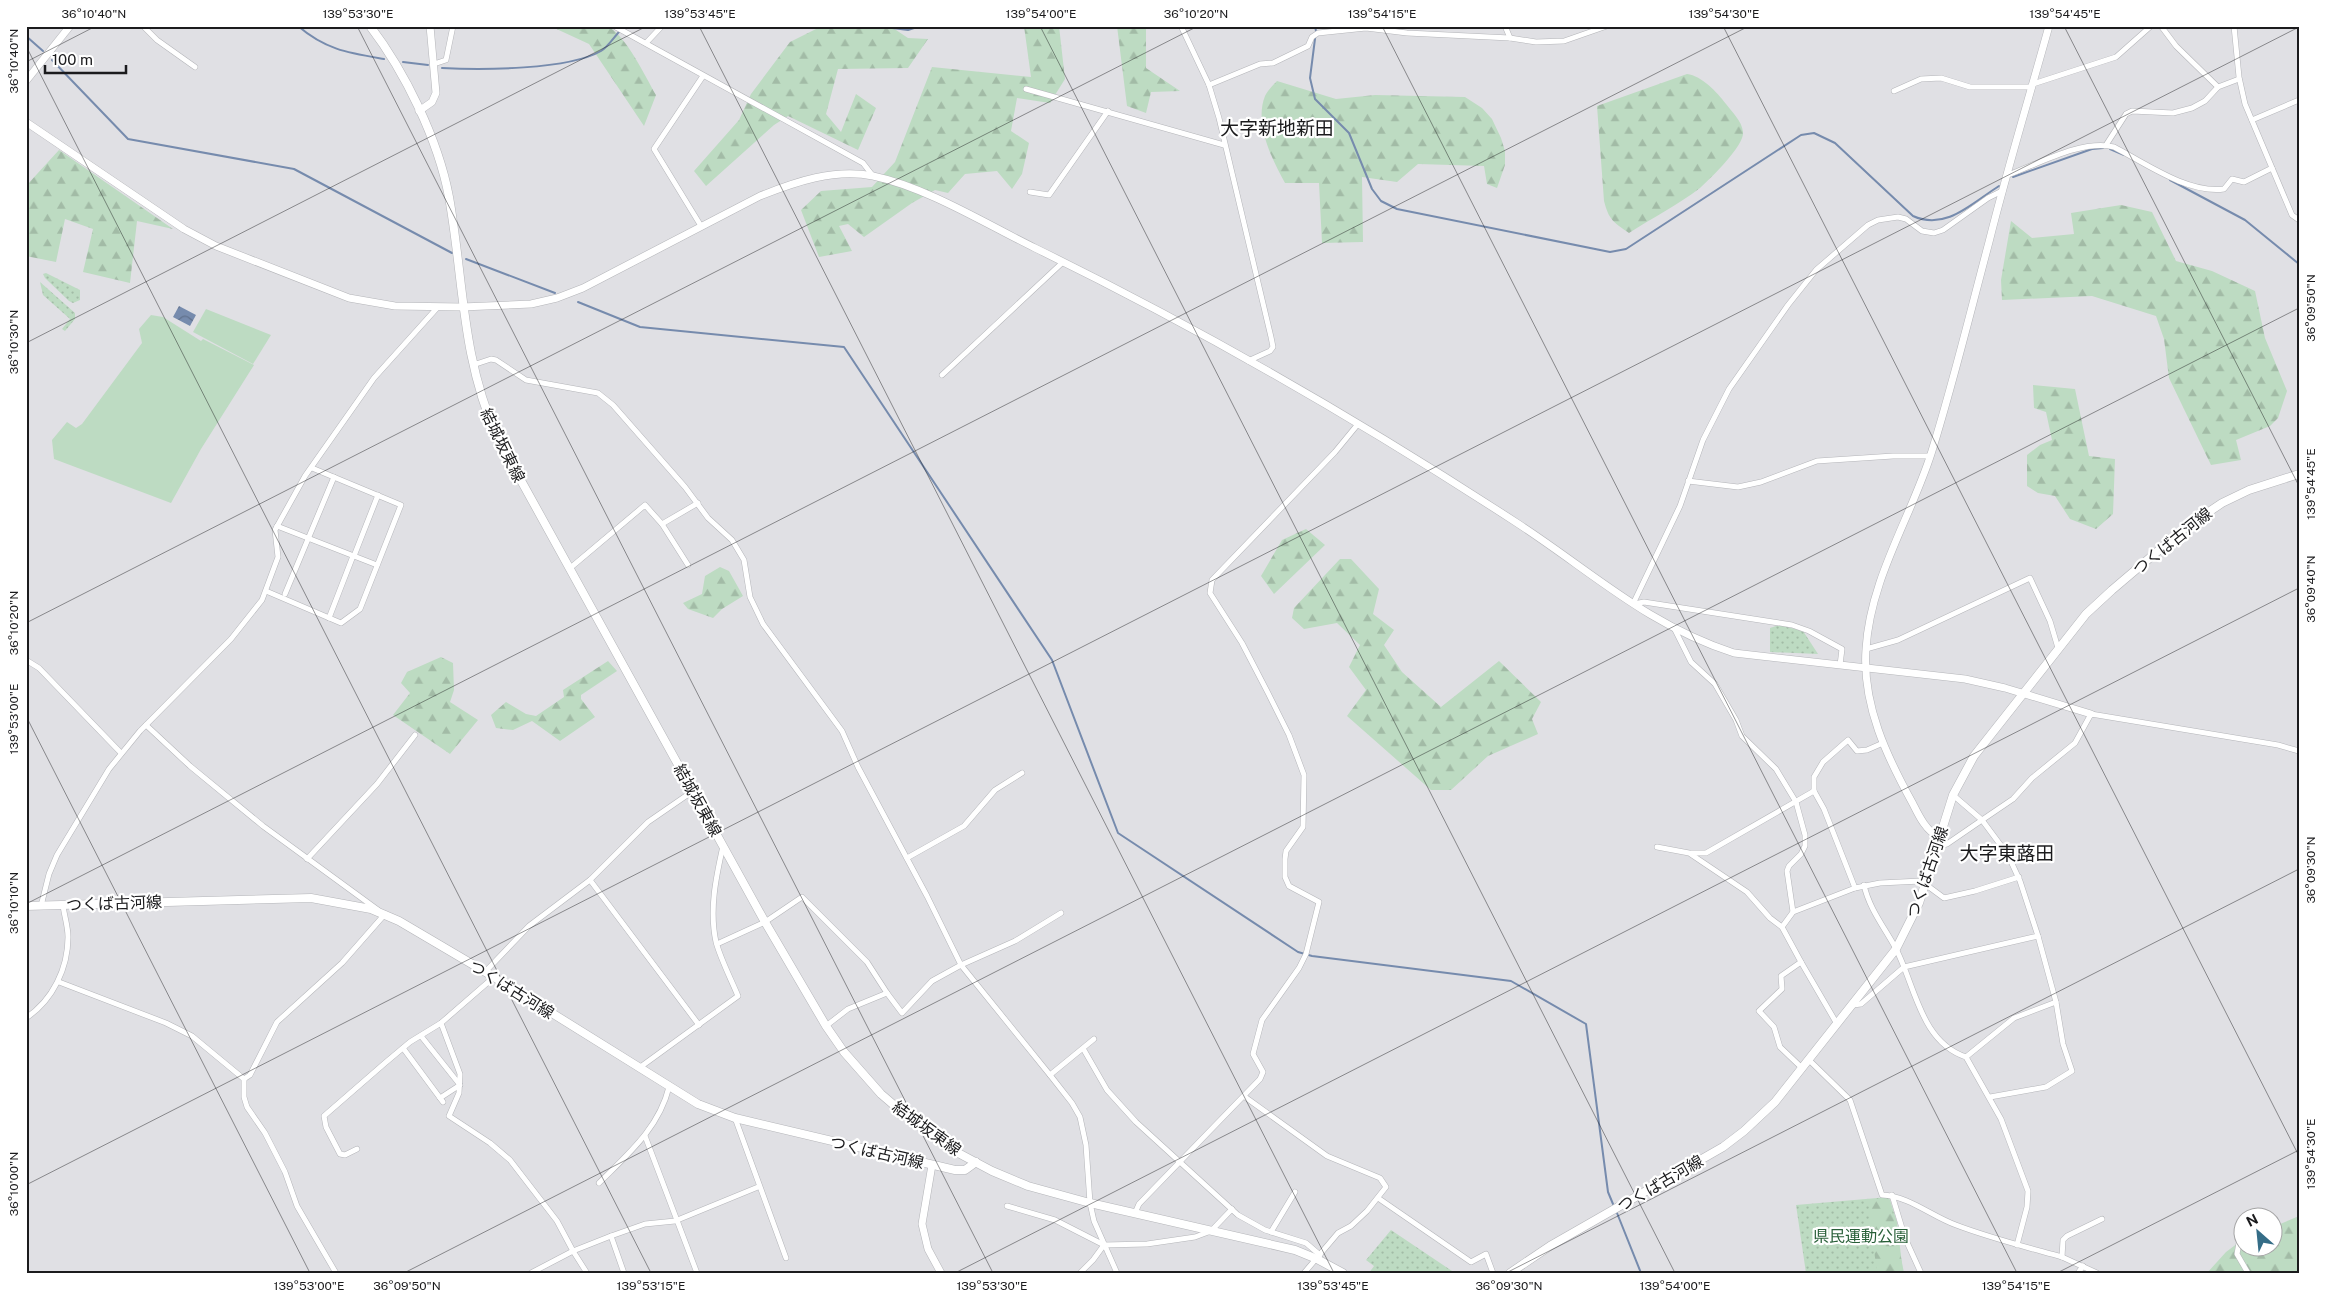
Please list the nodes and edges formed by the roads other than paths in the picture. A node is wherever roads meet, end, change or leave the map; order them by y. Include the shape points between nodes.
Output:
1 (70, 26) edge
2 (143, 26) edge
3 (370, 26) edge
4 (430, 26) edge
5 (453, 26) edge
6 (614, 26) edge
7 (662, 26) edge
8 (1181, 26) edge
9 (1317, 26) edge
10 (1504, 26) edge
11 (1607, 26) edge
12 (2049, 26) edge
13 (2151, 26) edge
14 (2161, 26) edge
15 (2234, 26) edge
16 (1318, 32) junction
17 (1510, 38) junction
18 (646, 43) junction
19 (434, 64) junction
20 (195, 67) dead end
21 (703, 76) junction
22 (2239, 79) junction
23 (26, 81) edge
24 (1209, 84) junction
25 (2032, 86) junction
26 (2218, 86) junction
27 (1026, 89) dead end
28 (1894, 91) dead end
29 (2299, 100) edge
30 (419, 110) junction
31 (1108, 111) junction
32 (2252, 120) junction
33 (26, 122) edge
34 (1224, 145) junction
35 (2106, 145) junction
36 (2272, 168) junction
37 (2008, 175) junction
38 (873, 176) junction
39 (2003, 191) junction
40 (1030, 192) dead end
41 (2299, 220) edge
42 (701, 226) junction
43 (1063, 262) junction
44 (462, 307) junction
45 (437, 308) junction
46 (1248, 361) junction
47 (472, 365) junction
48 (942, 375) dead end
49 (1358, 424) junction
50 (1930, 456) junction
51 (312, 468) junction
52 (2299, 474) edge
53 (334, 477) junction
54 (1688, 481) junction
55 (378, 495) junction
56 (698, 503) junction
57 (662, 524) junction
58 (277, 526) junction
59 (308, 539) junction
60 (354, 556) junction
61 (688, 564) dead end
62 (377, 565) junction
63 (569, 569) junction
64 (266, 591) junction
65 (286, 594) dead end
66 (1633, 604) junction
67 (330, 618) junction
68 (1675, 630) junction
69 (2058, 648) junction
70 (1866, 649) junction
71 (26, 660) edge
72 (1840, 665) junction
73 (1866, 666) junction
74 (2023, 693) junction
75 (2091, 714) junction
76 (146, 724) junction
77 (415, 735) dead end
78 (1884, 743) junction
79 (2299, 751) edge
80 (121, 753) junction
81 (1022, 773) dead end
82 (693, 790) junction
83 (1814, 791) junction
84 (1953, 795) junction
85 (1796, 802) junction
86 (1982, 820) junction
87 (1939, 837) junction
88 (723, 845) junction
89 (1657, 847) dead end
90 (1935, 848) junction
91 (1689, 853) junction
92 (907, 858) junction
93 (307, 859) junction
94 (2019, 877) junction
95 (590, 880) junction
96 (1926, 882) junction
97 (1864, 885) junction
98 (1855, 888) junction
99 (62, 905) junction
100 (26, 906) edge
101 (41, 906) junction
102 (1793, 912) junction
103 (382, 913) junction
104 (1061, 913) dead end
105 (766, 922) junction
106 (1782, 927) junction
107 (2038, 936) junction
108 (717, 944) junction
109 (1896, 948) junction
110 (1801, 962) junction
111 (961, 965) junction
112 (1904, 967) junction
113 (485, 972) junction
114 (494, 977) junction
115 (59, 982) junction
116 (887, 994) junction
117 (2056, 1002) junction
118 (1853, 1004) junction
119 (26, 1018) edge
120 (441, 1024) junction
121 (699, 1025) junction
122 (1837, 1025) junction
123 (826, 1026) junction
124 (421, 1036) junction
125 (1094, 1039) dead end
126 (403, 1048) junction
127 (1084, 1050) junction
128 (1966, 1057) junction
129 (1809, 1060) junction
130 (639, 1068) junction
131 (1802, 1068) junction
132 (1050, 1074) junction
133 (244, 1079) junction
134 (460, 1085) junction
135 (669, 1087) junction
136 (1245, 1097) junction
137 (1990, 1097) junction
138 (735, 1118) junction
139 (644, 1136) junction
140 (357, 1149) dead end
141 (1180, 1161) junction
142 (976, 1162) junction
143 (932, 1166) junction
144 (599, 1183) dead end
145 (758, 1187) junction
146 (1295, 1192) dead end
147 (1892, 1196) junction
148 (1378, 1198) junction
149 (1090, 1203) junction
150 (1007, 1206) dead end
151 (1232, 1209) junction
152 (1134, 1213) junction
153 (2102, 1219) dead end
154 (676, 1220) junction
155 (1211, 1231) junction
156 (1272, 1232) junction
157 (611, 1236) junction
158 (1104, 1245) junction
159 (2016, 1245) junction
160 (572, 1251) junction
161 (2239, 1256) edge
162 (1319, 1257) junction
163 (2062, 1257) junction
164 (786, 1258) dead end
165 (2083, 1266) junction
166 (336, 1273) edge
167 (530, 1273) edge
168 (587, 1273) edge
169 (624, 1273) edge
170 (697, 1273) edge
171 (941, 1273) edge
172 (1080, 1273) edge
173 (1118, 1273) edge
174 (1304, 1273) edge
175 (1343, 1273) edge
176 (1493, 1273) edge
177 (1510, 1273) edge
178 (1921, 1273) edge
179 (2078, 1273) edge
180 (2097, 1273) edge
181 (2248, 1273) edge

1 - 23 street
2 - 20 street
3 - 30 main road, 結城坂東線 via 396,65
4 - 19 street
5 - 19 street via 446,60
6 - 18 street
7 - 18 street
8 - 24 street
9 - 16 street
10 - 17 street
11 - 17 street via 1564,41 1536,42
12 - 25 street
13 - 25 street via 2116,57
14 - 26 street via 2176,46
15 - 22 street
16 - 17 street via 1366,28
16 - 24 street via 1308,46 1273,63 1260,64
18 - 21 street
19 - 30 street via 436,93 432,102
21 - 38 street via 863,163
21 - 42 street via 654,149
22 - 26 street
22 - 32 street
24 - 34 street
25 - 28 street via 1970,87 1941,78 1921,79
25 - 37 street
26 - 35 street via 2205,101 2192,108 2173,113 2132,111 2126,114
27 - 31 street
29 - 32 street
30 - 44 main road, 結城坂東線 via 449,196
31 - 34 street
31 - 40 street via 1049,195
32 - 36 street
33 - 45 street via 184,229 216,246 349,298 395,306
34 - 46 street via 1273,347
35 - 36 street via 2187,184 2211,191 2224,189 2232,179 2244,182
35 - 37 street via 2084,147
36 - 41 street via 2292,215
37 - 39 street
38 - 42 street via 848,174 790,184
38 - 43 street via 926,194
39 - 50 street
39 - 54 street via 1934,233 1922,231 1898,217 1878,220 1816,270 1729,389 1703,440
42 - 44 street via 583,288 557,298 531,304
43 - 46 street
43 - 48 street
44 - 45 street
44 - 47 main road, 結城坂東線
45 - 51 street via 374,378
46 - 49 street
47 - 56 street via 496,360 526,380 598,393 613,405
47 - 63 main road, 結城坂東線 via 484,407 504,452
49 - 66 street via 1513,520
49 - 136 street via 1212,580 1210,587 1210,593 1268,693 1304,775 1303,827 1286,851 1284,866 1289,886 1319,902 1306,954 1262,1020 1253,1054 1262,1072
50 - 54 street via 1817,461 1762,482 1738,487
50 - 70 street via 1877,589
51 - 53 street
51 - 58 street
52 - 69 main road, つくば古河線 via 2249,490 2203,514 2086,614
53 - 55 street
53 - 59 street
54 - 66 street via 1680,506
55 - 60 street
55 - 62 street via 401,505
56 - 57 street
56 - 92 street via 708,518 732,540 744,560 750,597 763,624 842,731
57 - 61 street
57 - 63 street via 645,505
58 - 59 street
58 - 64 street via 278,557
59 - 60 street
59 - 65 street
60 - 62 street
60 - 67 street
62 - 67 street via 360,609 342,623
63 - 82 main road, 結城坂東線
64 - 67 street
64 - 76 street via 231,639
66 - 68 street
66 - 72 street via 1644,602 1792,625 1842,649
68 - 72 street via 1734,653
68 - 85 street via 1691,662 1715,684 1742,736 1776,769
69 - 70 street via 2050,621 2030,578 1898,640
69 - 74 main road, つくば古河線
70 - 73 street
71 - 80 street via 39,668
72 - 73 street
73 - 74 street via 1964,679
73 - 78 street via 1871,706
74 - 75 street
74 - 84 main road, つくば古河線 via 1974,756
75 - 79 street
75 - 86 street via 2075,743 2032,778 2013,799
76 - 80 street
76 - 93 street via 190,766
77 - 93 street via 376,784
78 - 83 street via 1857,752 1848,740 1842,744 1823,762 1814,777
78 - 87 street via 1919,814 1930,832
80 - 101 street via 57,855
81 - 92 street via 996,790 964,826
82 - 88 main road, 結城坂東線
82 - 95 street via 648,822
83 - 85 street
83 - 98 street
84 - 86 street
84 - 87 main road, つくば古河線
85 - 91 street via 1706,853
85 - 102 street via 1805,846 1787,871
86 - 90 street
86 - 94 street via 2006,849
87 - 90 main road, つくば古河線
88 - 105 main road, 結城坂東線
88 - 108 street via 715,884 713,924
89 - 91 street
90 - 96 main road, つくば古河線
91 - 106 street via 1747,892
92 - 111 street
93 - 103 street
94 - 96 street via 1944,898
94 - 107 street
95 - 113 street via 529,926
95 - 121 street
96 - 97 street
96 - 109 main road, つくば古河線
97 - 98 street
97 - 109 street via 1867,897
98 - 102 street
99 - 101 main road, つくば古河線
99 - 103 main road, つくば古河線 via 311,898 334,900
99 - 115 street via 68,938
100 - 101 main road, つくば古河線
102 - 106 street
103 - 113 main road, つくば古河線
103 - 133 street via 342,963 277,1022 250,1075
104 - 111 street via 1015,941
105 - 108 street
105 - 116 street via 802,897 867,962
105 - 123 main road, 結城坂東線
106 - 110 street
107 - 112 street
107 - 117 street
108 - 121 street via 738,996
109 - 112 street
109 - 118 main road, つくば古河線
110 - 122 street
110 - 131 street via 1781,976 1782,989 1760,1011 1774,1027 1780,1047
111 - 116 street via 932,981 902,1013
111 - 132 street
112 - 118 street via 1861,1004
112 - 128 street via 1918,1007 1934,1032 1945,1046
113 - 114 main road, つくば古河線
114 - 120 street
114 - 130 main road, つくば古河線
115 - 119 street
115 - 133 street via 192,1036
116 - 123 street via 848,1009
117 - 128 street via 2014,1018
117 - 137 street via 2063,1044 2072,1071 2046,1087
118 - 122 main road, つくば古河線
120 - 124 street
120 - 134 street via 459,1066
121 - 130 street
122 - 129 main road, つくば古河線
123 - 142 main road, 結城坂東線 via 855,1066 895,1106 935,1138
124 - 126 street
124 - 134 street
125 - 127 street
126 - 134 street via 442,1100
126 - 140 street via 324,1116 338,1152 345,1155
127 - 132 street
127 - 141 street via 1107,1090 1136,1122
128 - 137 street
129 - 131 main road, つくば古河線
129 - 147 street via 1850,1100 1882,1195
130 - 135 main road, つくば古河線
131 - 177 main road, つくば古河線 via 1765,1113 1723,1147 1550,1246
132 - 149 street via 1080,1118 1086,1145
133 - 166 street via 247,1107 288,1177 297,1206
134 - 160 street via 458,1098 448,1114 450,1118 510,1160 557,1221
135 - 138 main road, つくば古河線 via 698,1104
135 - 139 street via 662,1111
136 - 141 street
136 - 148 street via 1327,1156 1380,1178 1386,1187
137 - 159 street via 2028,1191
138 - 143 main road, つくば古河線
138 - 145 street
139 - 144 street
139 - 154 street
141 - 151 street
141 - 152 street
142 - 143 main road, つくば古河線 via 960,1171
142 - 149 main road, 結城坂東線 via 1028,1186
143 - 171 street via 922,1224 928,1250
145 - 154 street
145 - 164 street
146 - 156 street
147 - 159 street via 1920,1206 1953,1224
147 - 178 street via 1905,1238
148 - 162 street via 1358,1221 1334,1236
148 - 176 street via 1468,1261 1473,1262 1486,1254
149 - 152 main road, 結城坂東線
149 - 158 street
150 - 158 street via 1055,1220
151 - 155 street
151 - 156 street
152 - 155 main road, 結城坂東線
153 - 163 street via 2067,1236 2063,1240
154 - 157 street via 645,1224
154 - 170 street
155 - 158 street via 1172,1242
155 - 162 main road, 結城坂東線
156 - 162 street via 1306,1243
157 - 160 street
157 - 169 street
158 - 172 street
158 - 173 street
159 - 163 street
160 - 167 street
160 - 168 street
161 - 181 street
162 - 174 street
162 - 175 main road, 結城坂東線
163 - 165 street
165 - 179 street
165 - 180 street

